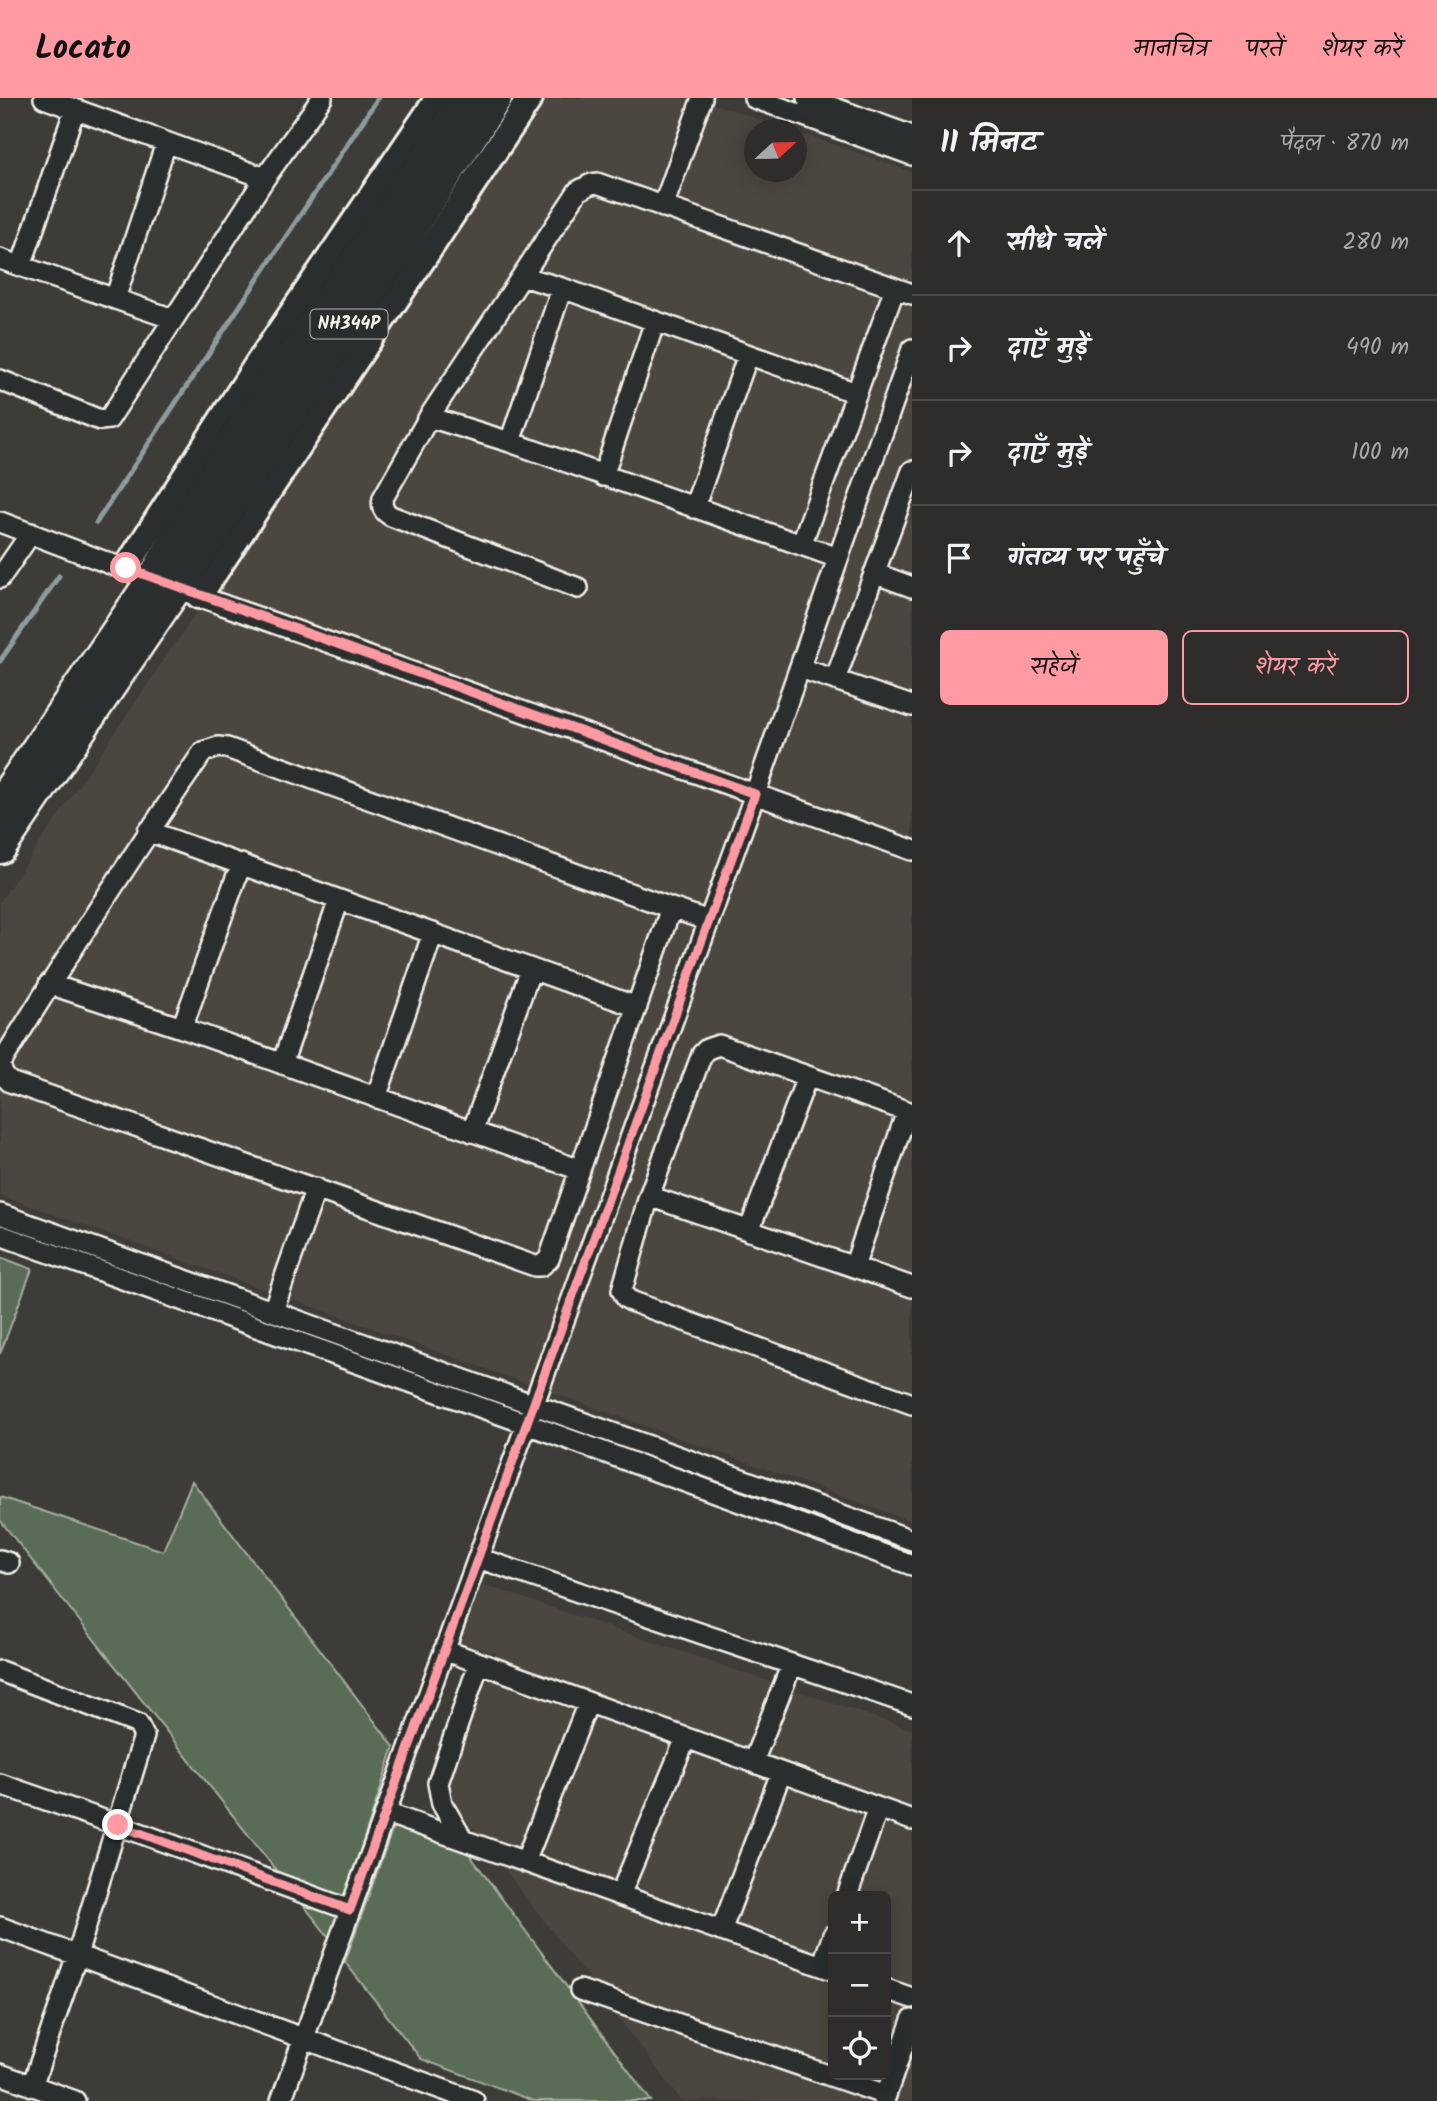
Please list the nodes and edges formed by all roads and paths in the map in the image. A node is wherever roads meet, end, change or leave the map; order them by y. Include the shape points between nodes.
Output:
1 (44, 98) edge
2 (322, 98) edge
3 (438, 98) edge
4 (467, 98) edge
5 (495, 98) edge
6 (530, 98) edge
7 (702, 98) edge
8 (754, 98) edge
9 (807, 98) edge
10 (75, 109) junction
11 (912, 136) edge
12 (166, 143) junction
13 (912, 155) edge
14 (265, 178) junction
15 (663, 207) junction
16 (0, 259) edge
17 (21, 266) junction
18 (522, 276) junction
19 (562, 288) junction
20 (903, 291) edge
21 (115, 299) junction
22 (173, 319) junction
23 (654, 321) junction
24 (912, 349) edge
25 (748, 355) junction
26 (0, 380) edge
27 (856, 393) junction
28 (429, 417) junction
29 (510, 442) junction
30 (912, 471) edge
31 (603, 476) junction
32 (694, 508) junction
33 (0, 522) edge
34 (31, 533) junction
35 (801, 545) junction
36 (838, 558) junction
37 (874, 573) junction
38 (0, 578) edge
39 (163, 583) junction
40 (912, 587) edge
41 (578, 588) dead end
42 (800, 668) junction
43 (835, 680) junction
44 (912, 706) edge
45 (755, 794) junction
46 (0, 805) edge
47 (149, 831) junction
48 (0, 847) edge
49 (912, 850) edge
50 (241, 864) junction
51 (339, 900) junction
52 (671, 908) junction
53 (709, 921) junction
54 (433, 933) junction
55 (531, 969) junction
56 (49, 984) junction
57 (636, 1007) junction
58 (182, 1028) junction
59 (282, 1064) junction
60 (807, 1077) junction
61 (376, 1098) junction
62 (909, 1112) edge
63 (472, 1132) junction
64 (580, 1170) junction
65 (316, 1188) junction
66 (649, 1196) junction
67 (0, 1214) edge
68 (749, 1231) junction
69 (0, 1235) edge
70 (854, 1267) junction
71 (912, 1287) edge
72 (273, 1311) junction
73 (534, 1404) junction
74 (912, 1404) edge
75 (527, 1423) junction
76 (912, 1540) edge
77 (478, 1558) junction
78 (912, 1565) edge
79 (444, 1650) junction
80 (479, 1663) junction
81 (792, 1664) junction
82 (0, 1671) edge
83 (587, 1703) junction
84 (912, 1705) edge
85 (686, 1738) junction
86 (752, 1762) junction
87 (781, 1773) junction
88 (0, 1784) edge
89 (878, 1808) junction
90 (386, 1813) junction
91 (912, 1821) edge
92 (118, 1825) junction
93 (463, 1840) junction
94 (525, 1862) junction
95 (849, 1891) edge
96 (620, 1895) junction
97 (350, 1910) junction
98 (0, 1927) edge
99 (721, 1931) junction
100 (77, 1955) junction
101 (828, 1968) edge
102 (580, 1990) dead end
103 (891, 1991) edge
104 (912, 1998) edge
105 (912, 2021) edge
106 (304, 2038) junction
107 (0, 2074) edge
108 (32, 2086) junction
109 (885, 2098) edge
110 (75, 2101) edge
111 (281, 2101) edge
112 (474, 2101) edge

1 - 10 street
2 - 14 street
3 - 39 street via 256,366
4 - 39 highway, NH344P via 233,443 177,542
5 - 39 highway, NH344P
6 - 39 street
7 - 15 street
8 - 13 street
9 - 11 street
10 - 12 street
10 - 17 street
12 - 14 street
12 - 21 street
14 - 22 street
15 - 18 street via 597,184 584,186
15 - 20 street
16 - 17 street
17 - 21 street
18 - 19 street
18 - 28 street
19 - 23 street
19 - 29 street
20 - 27 street
21 - 22 street
22 - 26 street via 112,416 105,420
23 - 25 street
23 - 31 street
24 - 36 street
25 - 27 street
25 - 32 street
27 - 35 street
28 - 29 street
28 - 41 street via 383,498 384,512
29 - 31 street
30 - 37 street
31 - 32 street
32 - 35 street
33 - 34 street
34 - 38 street
34 - 39 street
35 - 36 street
36 - 42 street
37 - 40 street
37 - 43 street
39 - 45 street
39 - 46 highway, NH344P
39 - 48 highway, NH344P
42 - 43 street
42 - 45 street
43 - 44 street
45 - 49 street
45 - 53 street
47 - 50 street
47 - 52 street via 203,752 227,748
47 - 56 street
50 - 51 street
50 - 58 street
51 - 54 street
51 - 59 street
52 - 53 street
52 - 57 street
53 - 73 street
54 - 55 street
54 - 61 street
55 - 57 street
55 - 63 street
56 - 58 street
56 - 65 street via 1,1063 10,1082
57 - 64 street
58 - 59 street
59 - 61 street
60 - 62 street
60 - 66 street via 719,1045 707,1049
60 - 68 street
61 - 63 street
62 - 70 street
63 - 64 street
64 - 65 street via 549,1259 541,1266
65 - 72 street
66 - 68 street
66 - 74 street via 623,1281 626,1297
67 - 72 street
68 - 70 street
69 - 75 street
70 - 71 street
72 - 73 street
73 - 75 street
73 - 76 street
75 - 77 street
75 - 78 street
77 - 79 street
77 - 81 street
79 - 80 street
79 - 90 street
80 - 83 street
80 - 93 street via 438,1783 442,1804
81 - 84 street
81 - 86 street
82 - 92 street via 138,1724 144,1742
83 - 85 street
83 - 94 street
85 - 86 street
85 - 96 street
86 - 87 street
87 - 89 street
87 - 99 street
88 - 92 street
89 - 91 street
89 - 95 street
90 - 93 street
90 - 97 street
92 - 97 street
92 - 100 street
93 - 94 street
94 - 96 street
96 - 99 street
97 - 106 street
98 - 100 street
99 - 101 street
100 - 106 street
100 - 108 street
102 - 109 street
103 - 104 street
105 - 109 street
106 - 111 street
106 - 112 street
107 - 108 street
108 - 110 street

